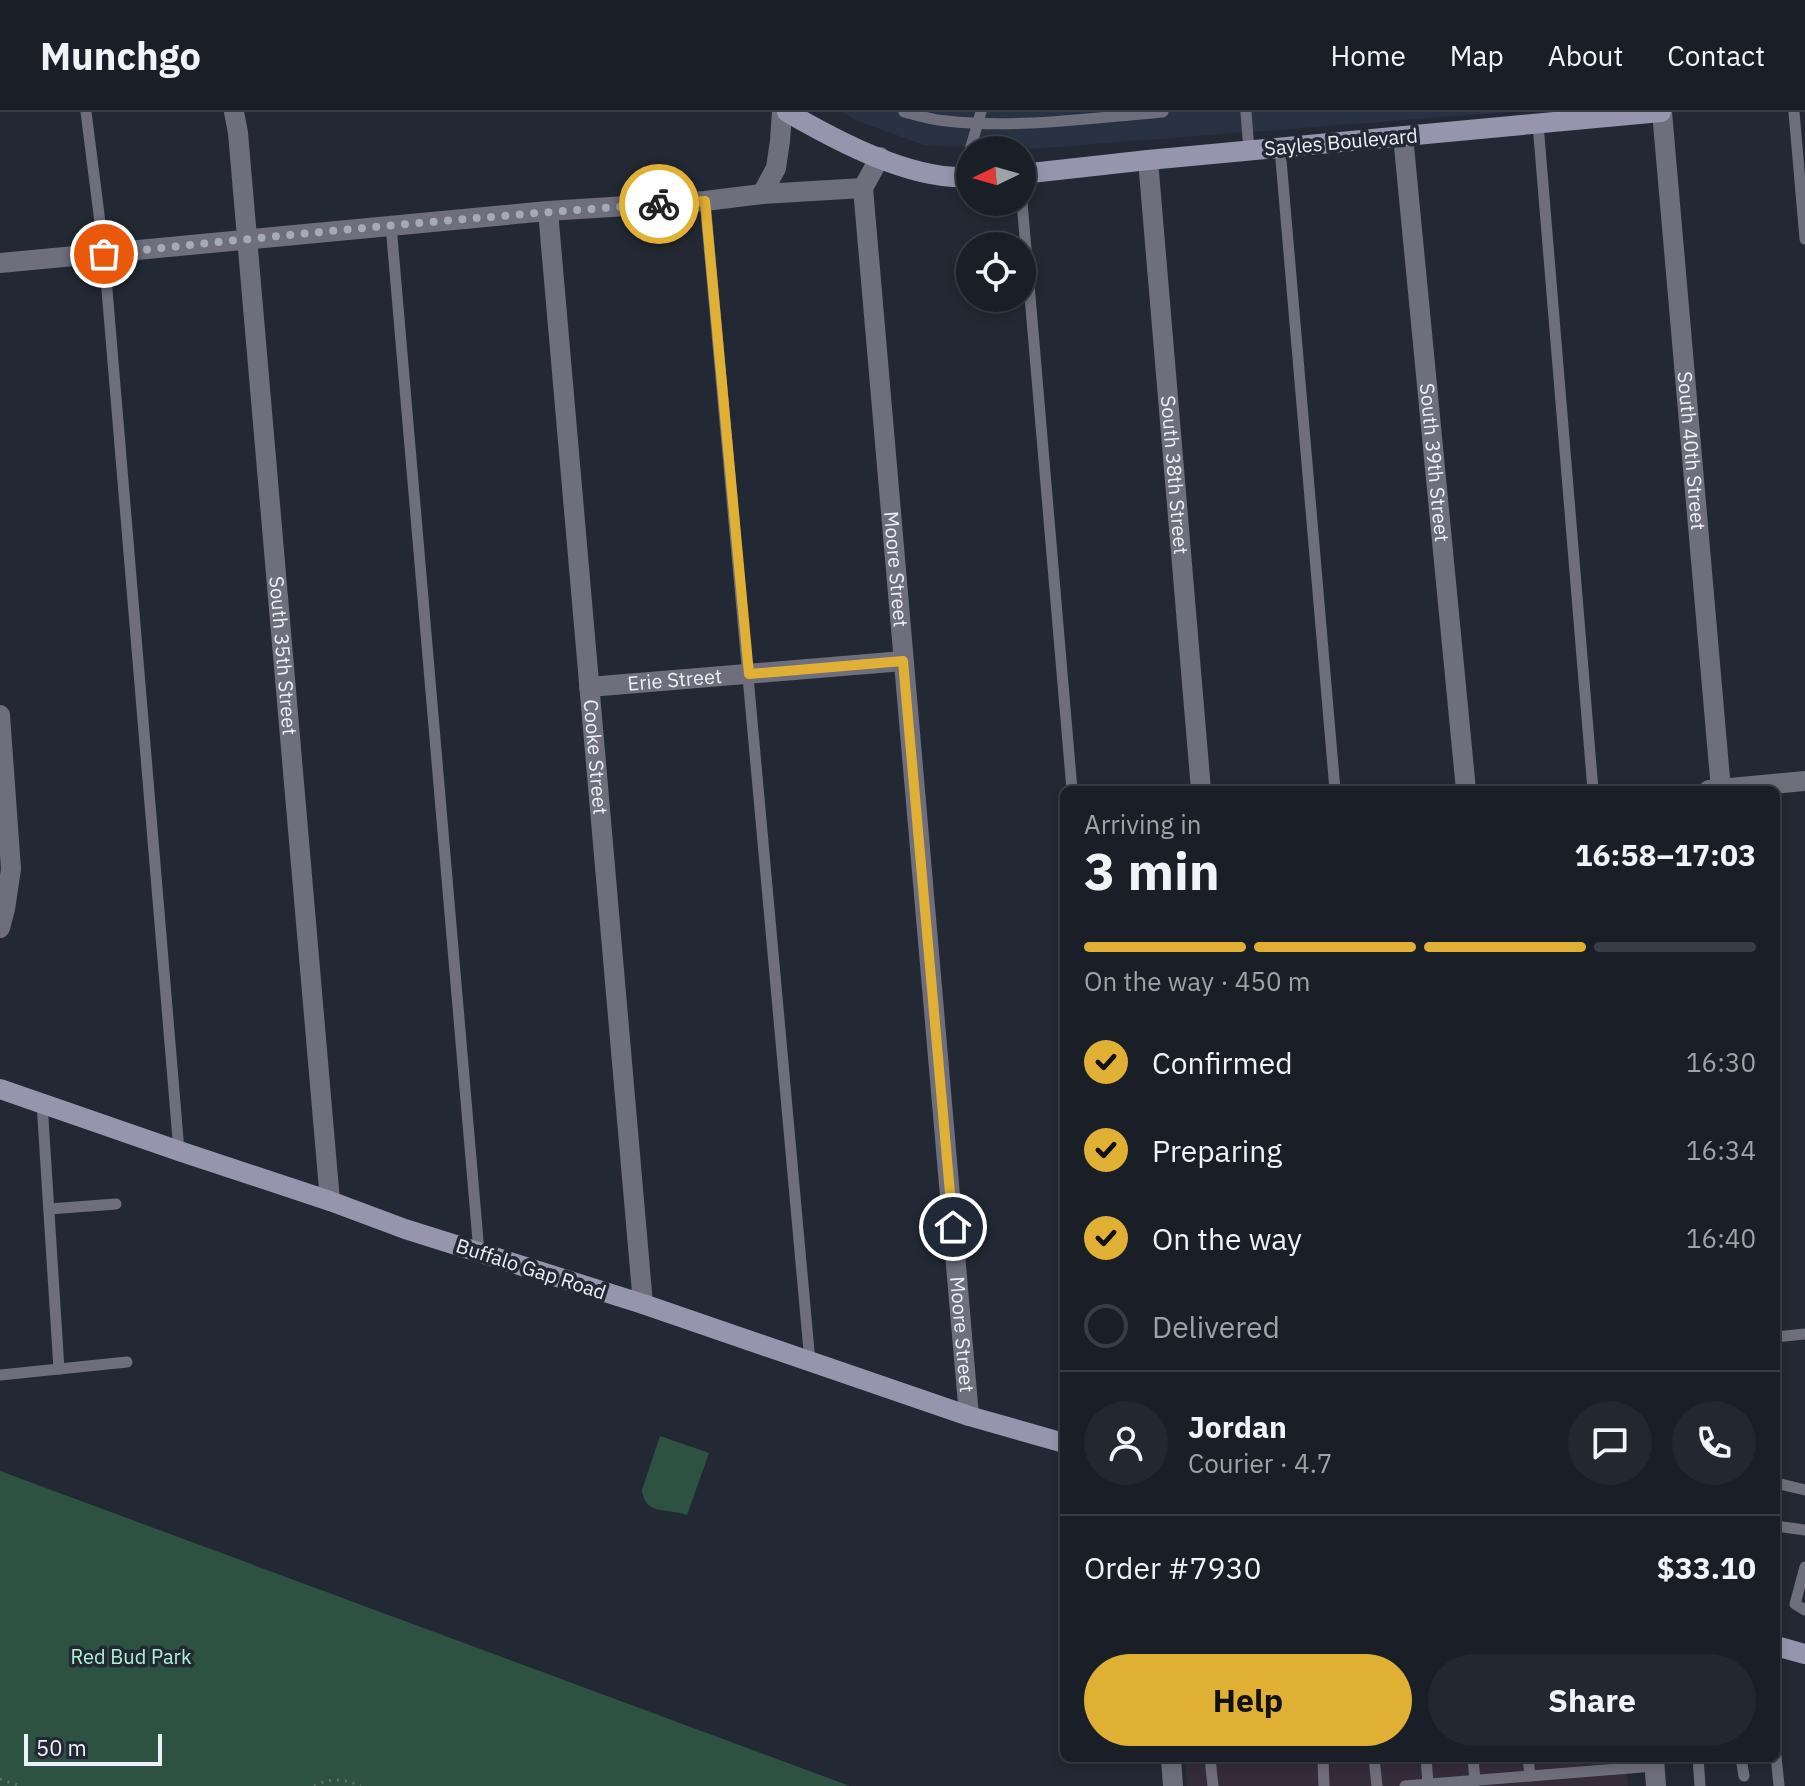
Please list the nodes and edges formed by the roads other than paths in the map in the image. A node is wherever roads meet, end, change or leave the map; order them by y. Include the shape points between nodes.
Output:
1 (86, 112) edge
2 (234, 112) edge
3 (785, 112) edge
4 (904, 112) edge
5 (1163, 112) edge
6 (1246, 112) edge
7 (1662, 112) edge
8 (1794, 112) edge
9 (980, 118) edge
10 (1538, 124) junction
11 (1403, 136) junction
12 (1280, 148) junction
13 (1249, 150) junction
14 (880, 157) junction
15 (1148, 160) junction
16 (1036, 172) edge
17 (956, 177) edge
18 (863, 188) junction
19 (762, 194) junction
20 (705, 201) junction
21 (548, 211) junction
22 (1023, 216) edge
23 (391, 225) junction
24 (247, 238) junction
25 (1805, 239) edge
26 (104, 254) junction
27 (0, 263) edge
28 (903, 661) junction
29 (749, 674) junction
30 (589, 687) junction
31 (0, 715) edge
32 (1805, 781) edge
33 (1072, 786) edge
34 (1201, 786) edge
35 (1335, 786) edge
36 (1466, 786) edge
37 (1593, 786) edge
38 (1717, 786) edge
39 (1756, 786) edge
40 (5, 876) edge
41 (0, 928) edge
42 (0, 1089) edge
43 (42, 1103) junction
44 (179, 1151) junction
45 (330, 1201) junction
46 (116, 1204) dead end
47 (49, 1209) junction
48 (479, 1252) junction
49 (643, 1304) junction
50 (1805, 1334) edge
51 (1780, 1337) edge
52 (127, 1362) dead end
53 (810, 1362) junction
54 (59, 1369) junction
55 (0, 1375) edge
56 (969, 1416) junction
57 (1060, 1442) edge
58 (1780, 1484) edge
59 (1805, 1490) edge
60 (1780, 1527) edge
61 (1805, 1530) edge
62 (1805, 1567) edge
63 (1805, 1610) edge
64 (1780, 1647) edge
65 (1805, 1654) edge
66 (1171, 1762) edge
67 (1210, 1762) edge
68 (1323, 1762) edge
69 (1374, 1762) edge
70 (1426, 1762) edge
71 (1473, 1762) edge
72 (1528, 1762) edge
73 (1698, 1762) edge
74 (1742, 1762) edge
75 (1777, 1762) edge
76 (1601, 1766) edge
77 (1655, 1770) edge
78 (1530, 1776) junction
79 (1744, 1776) dead end
80 (1475, 1781) junction
81 (1428, 1784) edge
82 (1173, 1786) edge
83 (1213, 1786) edge
84 (1324, 1786) edge
85 (1377, 1786) edge
86 (1405, 1786) edge
87 (1595, 1786) edge
88 (1700, 1786) edge
89 (1779, 1786) edge

1 - 26 lane
2 - 24 street, South 35th Street
3 - 14 main road
3 - 19 street via 776,168
4 - 9 lane via 942,121
5 - 9 lane via 1043,122
6 - 13 lane
7 - 10 main road, Sayles Boulevard
7 - 38 street, South 40th Street
8 - 25 lane
10 - 11 main road, Sayles Boulevard
10 - 37 lane
11 - 12 main road, Sayles Boulevard
11 - 36 street, South 39th Street
12 - 13 main road, Sayles Boulevard
12 - 35 lane
13 - 15 main road, Sayles Boulevard
14 - 17 main road via 922,174
14 - 18 street
15 - 16 main road, Sayles Boulevard
15 - 34 street, South 38th Street
18 - 19 street
18 - 28 street, Moore Street
19 - 20 street
20 - 21 street
20 - 29 lane
21 - 23 street
21 - 30 street, Cooke Street
22 - 33 lane
23 - 24 street
23 - 48 lane
24 - 26 street
24 - 45 street, South 35th Street
26 - 27 street
26 - 44 lane
28 - 29 street, Erie Street
28 - 56 street, Moore Street
29 - 30 street, Erie Street
29 - 53 lane
30 - 49 street, Cooke Street
31 - 40 street via 8,814
32 - 39 street
40 - 41 street
42 - 43 main road, Buffalo Gap Road
43 - 44 main road, Buffalo Gap Road
43 - 47 lane
44 - 45 main road, Buffalo Gap Road
45 - 48 main road, Buffalo Gap Road
46 - 47 lane
47 - 54 lane
48 - 49 main road, Buffalo Gap Road
49 - 53 main road, Buffalo Gap Road
50 - 51 lane
52 - 54 lane
53 - 56 main road, Buffalo Gap Road
54 - 55 lane
56 - 57 main road, Buffalo Gap Road
58 - 59 lane
60 - 61 lane
62 - 63 lane via 1795,1604
64 - 65 main road
66 - 82 street
67 - 83 lane
68 - 84 lane
69 - 85 lane
70 - 81 lane
71 - 80 lane
72 - 78 lane
73 - 88 lane
74 - 79 lane
75 - 89 lane
76 - 77 lane
76 - 78 lane
76 - 87 lane
78 - 80 lane
80 - 81 lane
81 - 86 lane

